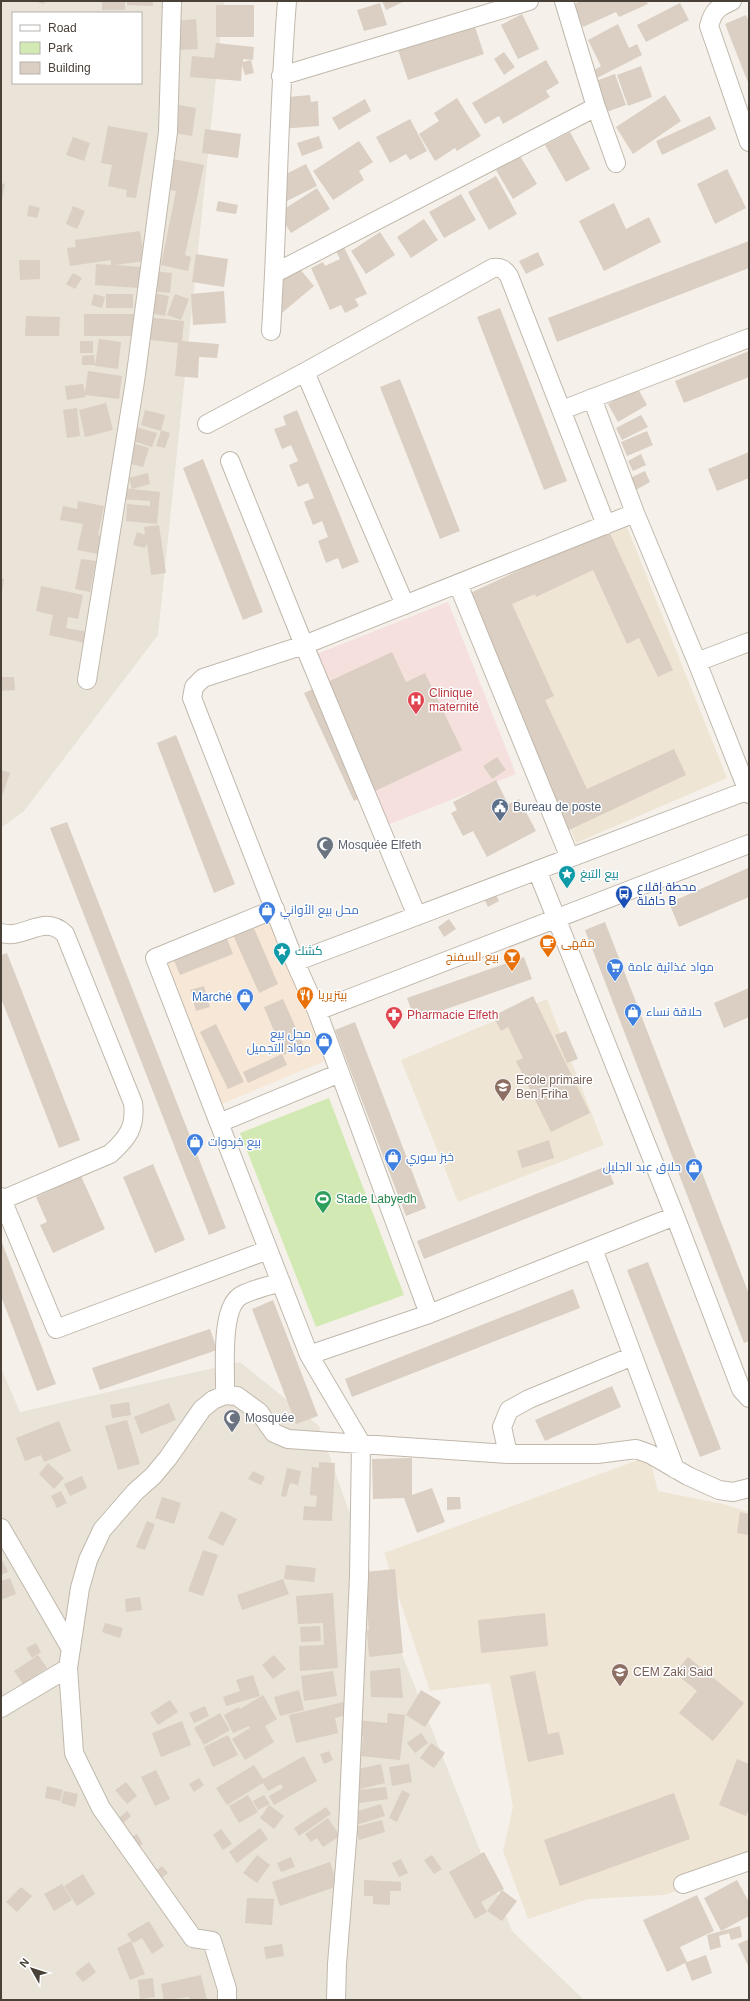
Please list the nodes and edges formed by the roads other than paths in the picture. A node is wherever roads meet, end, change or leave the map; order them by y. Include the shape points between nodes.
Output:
1 (172, 1) edge
2 (287, 1) edge
3 (529, 1) edge
4 (564, 1) edge
5 (732, 1) edge
6 (281, 76) junction
7 (596, 107) junction
8 (749, 142) edge
9 (616, 163) dead end
10 (275, 273) junction
11 (271, 331) dead end
12 (749, 338) edge
13 (305, 372) junction
14 (592, 398) junction
15 (562, 410) junction
16 (206, 424) dead end
17 (230, 461) dead end
18 (635, 513) junction
19 (606, 525) junction
20 (458, 584) junction
21 (405, 605) junction
22 (749, 642) edge
23 (304, 645) junction
24 (697, 662) junction
25 (87, 680) dead end
26 (749, 791) edge
27 (749, 844) edge
28 (570, 858) junction
29 (537, 870) junction
30 (275, 909) junction
31 (417, 916) junction
32 (557, 918) junction
33 (1, 933) edge
34 (295, 962) junction
35 (317, 1011) junction
36 (340, 1073) junction
37 (219, 1123) junction
38 (2, 1199) edge
39 (675, 1216) junction
40 (593, 1249) junction
41 (268, 1250) junction
42 (281, 1282) junction
43 (429, 1314) junction
44 (309, 1355) junction
45 (633, 1356) junction
46 (225, 1395) junction
47 (749, 1398) edge
48 (362, 1443) junction
49 (508, 1454) junction
50 (675, 1469) junction
51 (749, 1488) edge
52 (1, 1528) edge
53 (71, 1649) junction
54 (68, 1668) junction
55 (1, 1708) edge
56 (749, 1862) edge
57 (683, 1884) dead end
58 (227, 2000) edge
59 (336, 2000) edge

1 - 25 street via 168,132 134,381
2 - 6 street
3 - 6 street
4 - 7 street
5 - 8 street via 713,13 709,26
6 - 10 street
7 - 9 street
7 - 10 street
10 - 11 street
12 - 14 street
13 - 15 street via 499,267 509,276
13 - 16 street
13 - 21 street
14 - 15 street
14 - 18 street
15 - 19 street
17 - 23 street
18 - 19 street
18 - 24 street
19 - 20 street
20 - 21 street
20 - 28 street
21 - 23 street
22 - 24 street
23 - 30 street via 203,678 194,687 192,698
23 - 31 street
24 - 26 street
26 - 28 street
27 - 32 street
28 - 29 street
29 - 31 street
29 - 32 street
30 - 34 street
30 - 37 street via 155,958
31 - 34 street
32 - 35 street
32 - 39 street
33 - 38 street via 15,934 54,925 65,934 133,1103 135,1116 131,1130 110,1154
34 - 35 street
35 - 36 street
36 - 37 street
36 - 43 street
37 - 41 street
38 - 41 street via 56,1329
39 - 40 street
39 - 47 street via 741,1389
40 - 43 street
40 - 45 street
41 - 42 street
42 - 44 street
42 - 46 street via 241,1295 232,1306 227,1321
43 - 44 street
44 - 48 street
45 - 49 street via 529,1399 509,1410 502,1427
45 - 50 street
46 - 48 street via 237,1396 250,1404 280,1437
46 - 53 street via 202,1409 168,1458 102,1530 88,1560 80,1588
48 - 49 street
48 - 59 street via 348,1828
49 - 50 street via 596,1454 636,1449
50 - 51 street via 719,1490 733,1492
52 - 53 street
53 - 54 street
54 - 55 street
54 - 58 street via 74,1753 101,1808 193,1938 212,1941
56 - 57 street

